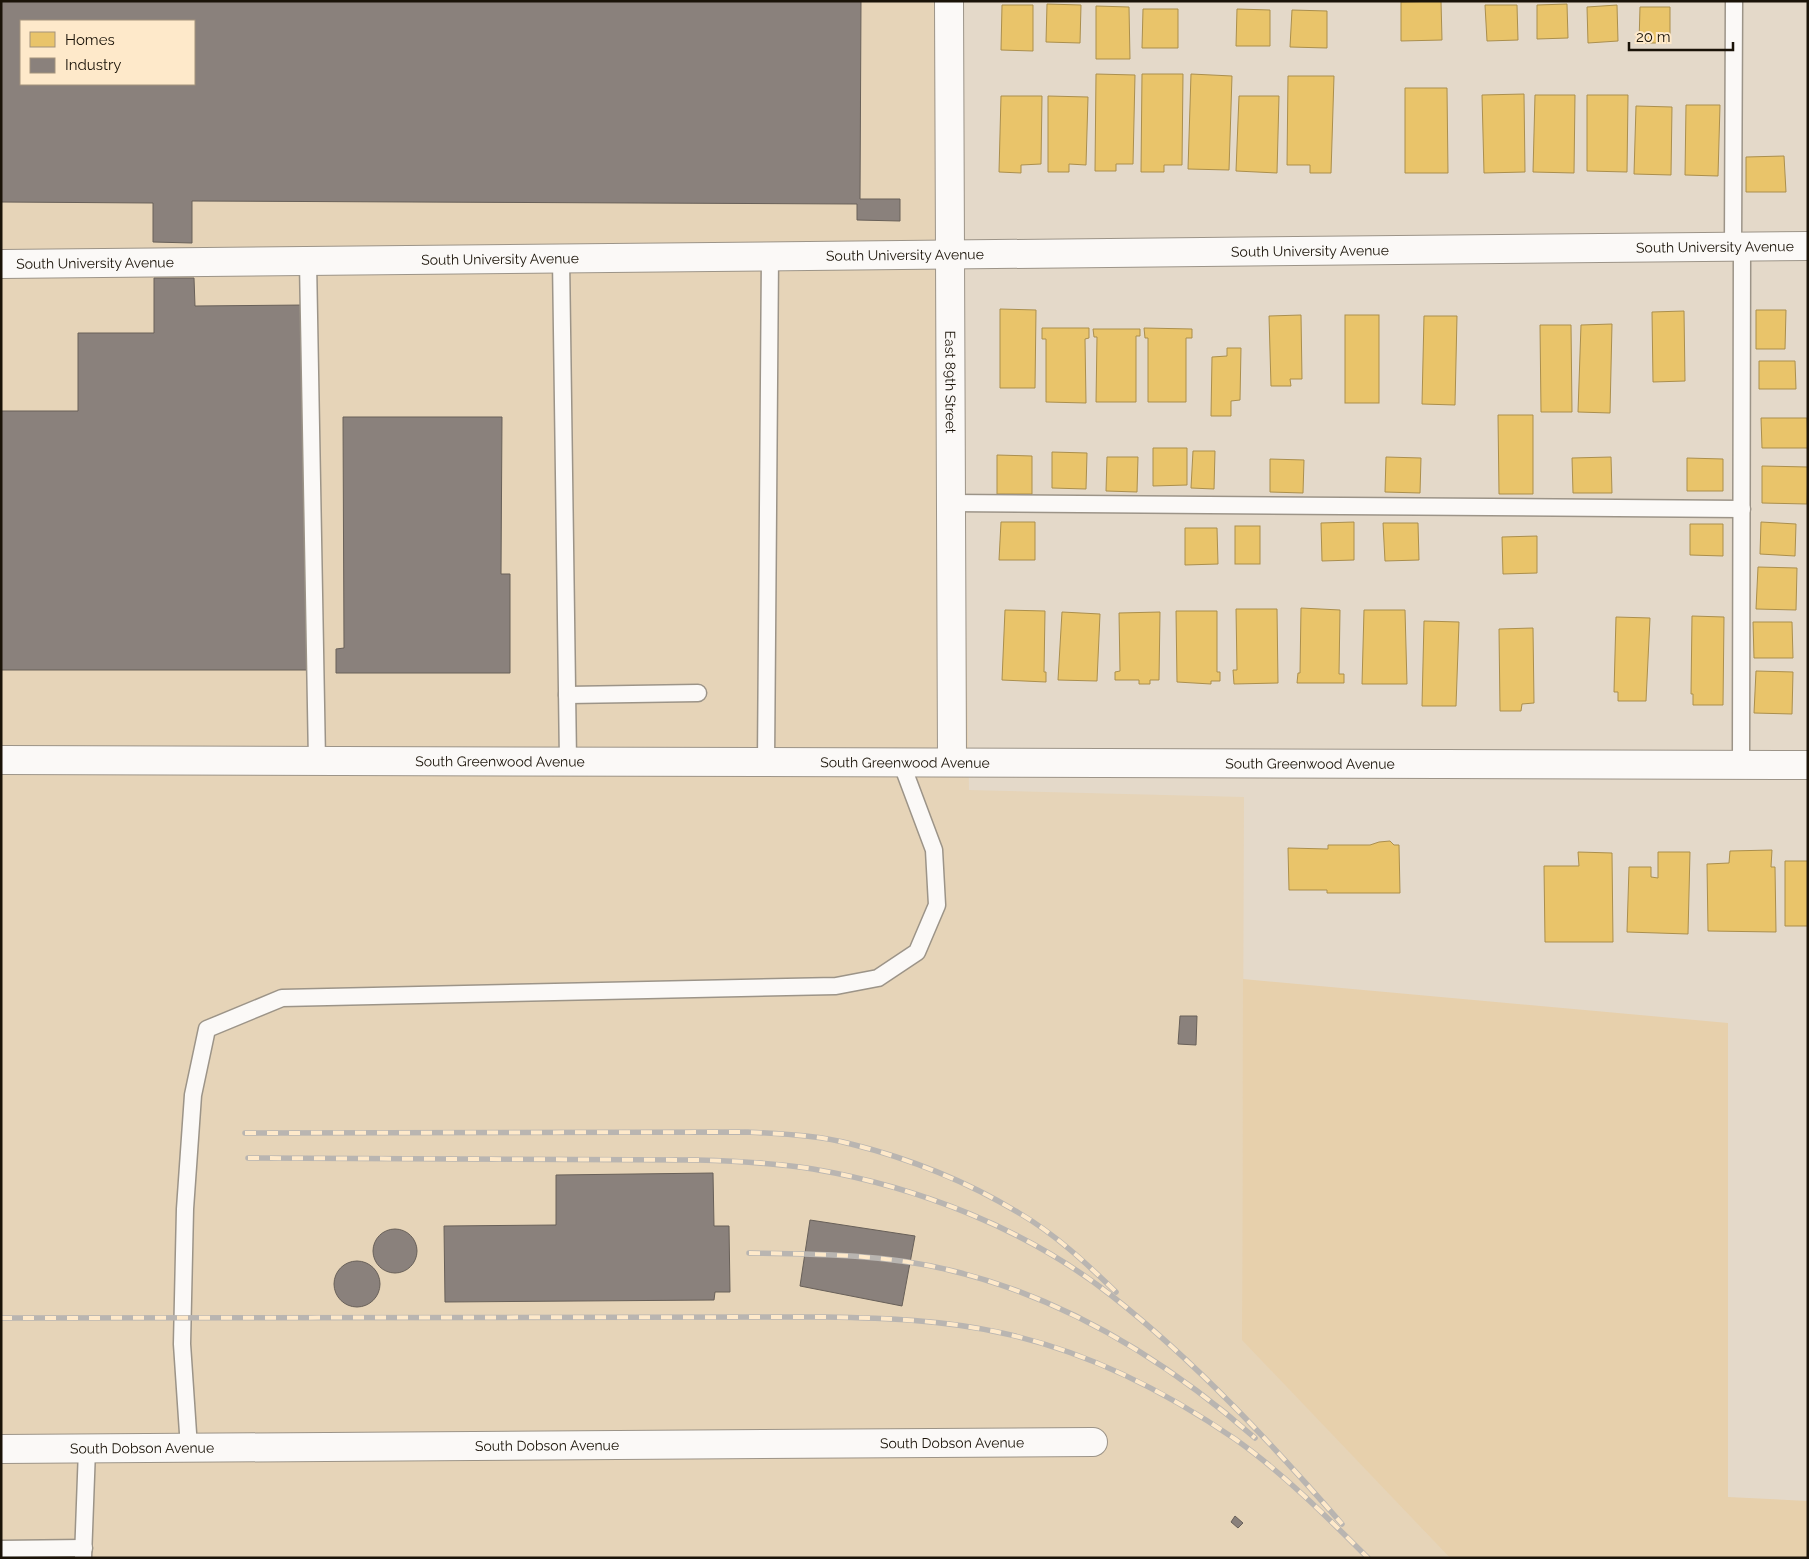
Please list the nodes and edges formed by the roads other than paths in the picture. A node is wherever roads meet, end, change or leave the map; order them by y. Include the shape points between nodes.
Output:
1 (949, 1) edge
2 (1734, 1) edge
3 (1808, 246) edge
4 (1738, 247) junction
5 (949, 253) junction
6 (770, 255) junction
7 (561, 258) junction
8 (308, 261) junction
9 (1, 264) edge
10 (950, 503) junction
11 (1742, 509) junction
12 (698, 693) dead end
13 (567, 695) junction
14 (1, 760) edge
15 (317, 761) junction
16 (568, 761) junction
17 (766, 762) junction
18 (901, 762) junction
19 (952, 762) junction
20 (1741, 764) junction
21 (1808, 765) edge
22 (1093, 1442) dead end
23 (189, 1448) junction
24 (1, 1449) edge
25 (87, 1449) junction
26 (1, 1549) edge
27 (84, 1553) edge

1 - 5 street, East 89th Street
2 - 4 lane
3 - 4 street, South University Avenue
4 - 5 street, South University Avenue
4 - 11 lane
5 - 6 street, South University Avenue
5 - 10 street, East 89th Street
6 - 7 street, South University Avenue
6 - 17 lane
7 - 8 street, South University Avenue
7 - 13 lane
8 - 9 street, South University Avenue
8 - 15 lane
10 - 11 lane
10 - 19 street, East 89th Street
11 - 20 lane
12 - 13 lane
13 - 16 lane
14 - 15 street, South Greenwood Avenue
15 - 16 street, South Greenwood Avenue
16 - 17 street, South Greenwood Avenue
17 - 18 street, South Greenwood Avenue
18 - 19 street, South Greenwood Avenue
18 - 23 lane via 934,850 937,905 917,952 878,978 836,986 282,998 207,1029 194,1095 185,1209 182,1344
19 - 20 street, South Greenwood Avenue
20 - 21 street, South Greenwood Avenue
22 - 23 street, South Dobson Avenue
23 - 25 street, South Dobson Avenue
24 - 25 street, South Dobson Avenue
25 - 27 lane
26 - 27 lane

